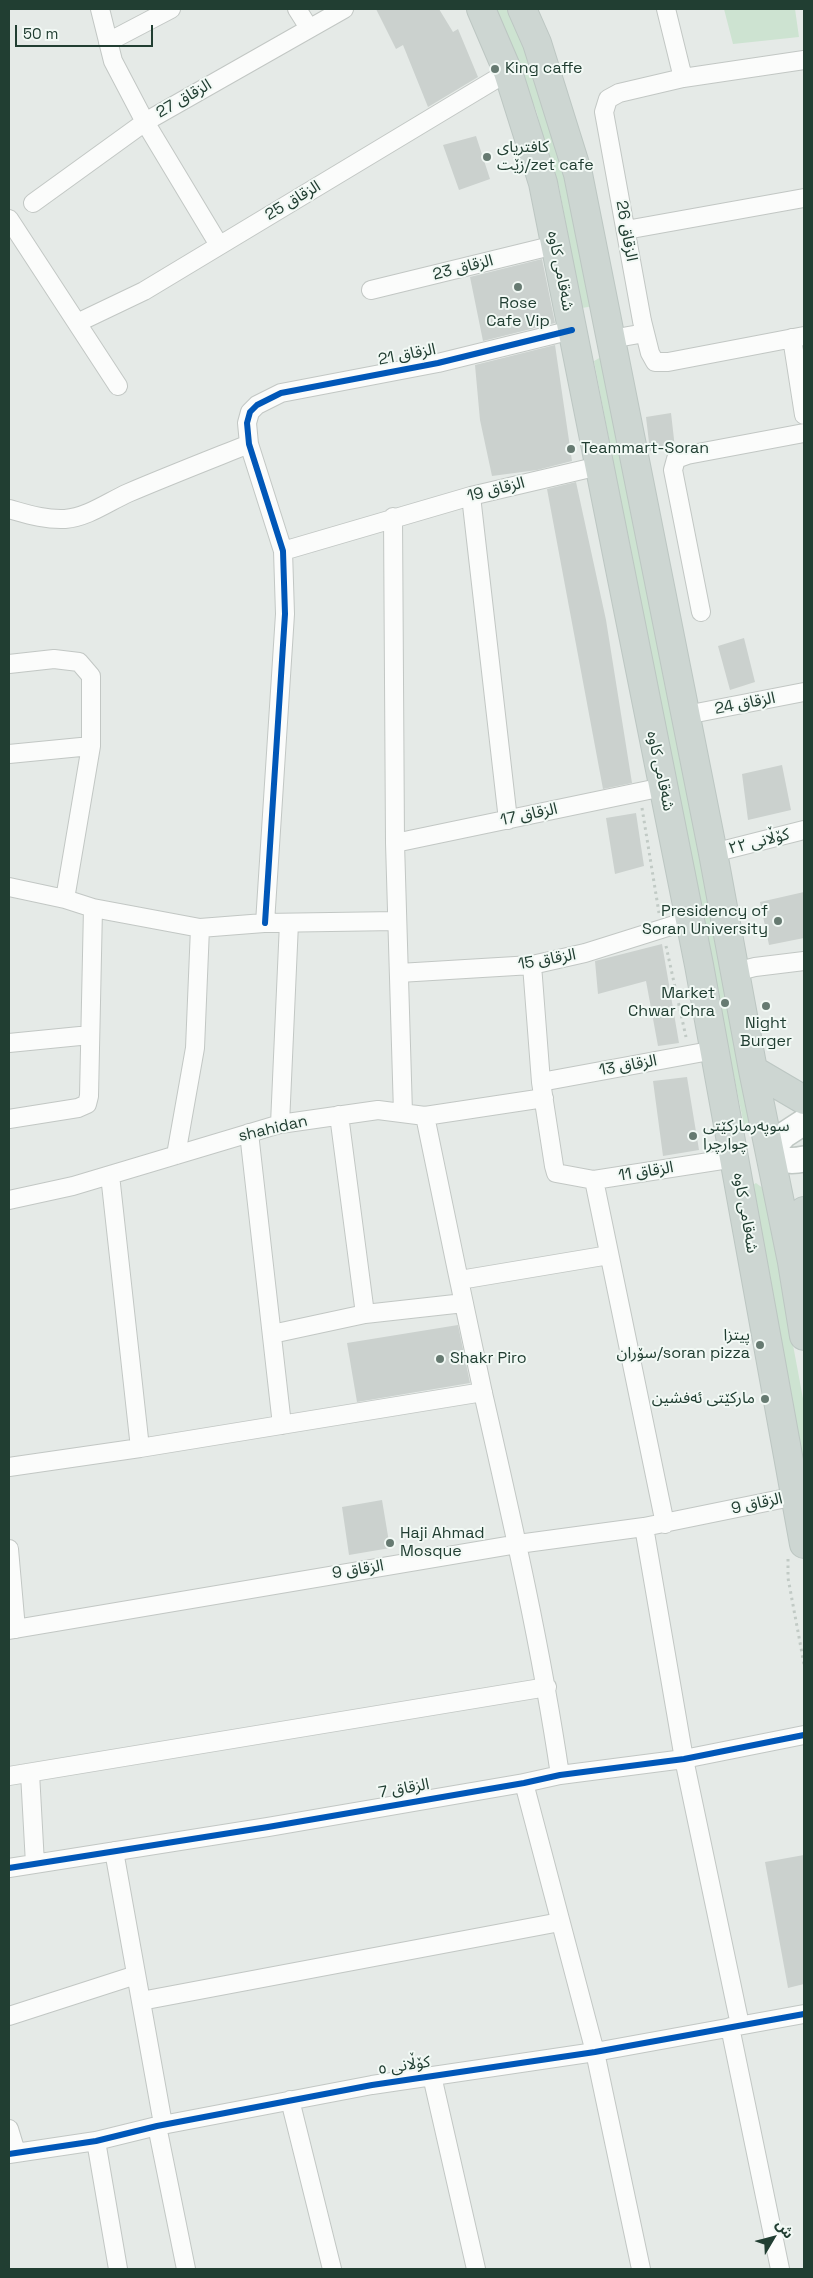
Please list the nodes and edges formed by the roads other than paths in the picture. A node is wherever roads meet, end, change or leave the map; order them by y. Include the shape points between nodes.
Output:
1 (100, 9) edge
2 (171, 9) edge
3 (297, 9) edge
4 (344, 9) edge
5 (481, 9) edge
6 (522, 9) edge
7 (666, 9) edge
8 (309, 28) junction
9 (108, 42) junction
10 (804, 60) edge
11 (506, 73) junction
12 (683, 78) junction
13 (144, 122) junction
14 (804, 198) edge
15 (33, 203) dead end
16 (9, 219) edge
17 (626, 230) junction
18 (219, 245) junction
19 (555, 245) junction
20 (371, 290) dead end
21 (77, 323) junction
22 (645, 333) junction
23 (574, 337) junction
24 (798, 337) edge
25 (610, 338) junction
26 (118, 386) dead end
27 (804, 416) edge
28 (804, 433) edge
29 (249, 444) junction
30 (599, 466) junction
31 (471, 496) junction
32 (9, 509) edge
33 (393, 517) junction
34 (283, 551) junction
35 (701, 612) dead end
36 (9, 664) edge
37 (804, 692) edge
38 (686, 715) junction
39 (90, 746) junction
40 (9, 754) edge
41 (651, 790) junction
42 (508, 820) junction
43 (804, 830) edge
44 (395, 843) junction
45 (713, 853) junction
46 (9, 887) edge
47 (65, 899) junction
48 (93, 908) junction
49 (690, 920) junction
50 (397, 921) junction
51 (265, 923) junction
52 (289, 923) junction
53 (200, 928) junction
54 (804, 961) edge
55 (532, 965) junction
56 (735, 972) junction
57 (399, 973) junction
58 (90, 1035) junction
59 (9, 1043) edge
60 (702, 1052) junction
61 (753, 1070) junction
62 (542, 1090) junction
63 (804, 1100) edge
64 (403, 1113) junction
65 (339, 1115) junction
66 (425, 1116) junction
67 (9, 1119) edge
68 (804, 1122) edge
69 (280, 1124) junction
70 (249, 1133) junction
71 (770, 1151) junction
72 (176, 1155) junction
73 (735, 1158) junction
74 (804, 1159) edge
75 (110, 1175) junction
76 (594, 1180) junction
77 (9, 1200) edge
78 (804, 1211) edge
79 (609, 1255) junction
80 (792, 1262) junction
81 (460, 1280) junction
82 (464, 1302) junction
83 (366, 1314) junction
84 (272, 1334) junction
85 (804, 1336) edge
86 (483, 1392) junction
87 (282, 1425) junction
88 (140, 1448) junction
89 (9, 1467) edge
90 (796, 1496) junction
91 (665, 1524) junction
92 (644, 1528) junction
93 (518, 1544) junction
94 (796, 1547) edge
95 (9, 1549) edge
96 (12, 1630) edge
97 (547, 1687) junction
98 (804, 1735) edge
99 (684, 1759) junction
100 (30, 1773) junction
101 (560, 1775) junction
102 (9, 1776) edge
103 (524, 1783) junction
104 (114, 1851) junction
105 (35, 1864) junction
106 (9, 1868) edge
107 (560, 1922) junction
108 (136, 1975) junction
109 (141, 2001) junction
110 (804, 2014) edge
111 (9, 2016) edge
112 (735, 2026) junction
113 (595, 2052) junction
114 (432, 2076) junction
115 (290, 2100) junction
116 (160, 2125) junction
117 (9, 2129) edge
118 (96, 2141) junction
119 (12, 2153) edge
120 (118, 2269) edge
121 (186, 2269) edge
122 (332, 2269) edge
123 (476, 2269) edge
124 (641, 2269) edge
125 (780, 2269) edge

1 - 9 street
2 - 9 street
3 - 8 street
4 - 8 street, الزقاق 27
5 - 11 main road, شەقامی کاوە
6 - 25 main road via 537,43 578,174
7 - 12 street
8 - 13 street, الزقاق 27
9 - 13 street via 113,61
10 - 12 street
11 - 18 street, الزقاق 25
11 - 19 main road, شەقامی کاوە via 543,183
12 - 17 street, الزقاق 26 via 619,93 608,99 604,112
13 - 15 street, الزقاق 27
13 - 18 street
14 - 17 street
16 - 21 street
17 - 22 street, الزقاق 26
18 - 21 street, الزقاق 25 via 144,291
19 - 20 street, الزقاق 23
19 - 23 main road, شەقامی کاوە
21 - 26 street
22 - 24 street, الزقاق 26 via 655,362
22 - 25 street
23 - 25 main road
23 - 29 street, الزقاق 21 via 281,393 250,412
23 - 30 main road, شەقامی کاوە
24 - 27 street
25 - 38 main road
28 - 35 street via 676,459 673,470
29 - 32 street via 126,494 107,506 66,519 38,518
29 - 34 street
30 - 31 street, الزقاق 19
30 - 41 main road, شەقامی کاوە
31 - 33 street, الزقاق 19
31 - 42 street
33 - 34 street, الزقاق 19
33 - 44 street
34 - 51 street via 285,614
36 - 39 street via 54,659 79,662 91,676
37 - 38 street, الزقاق 24
38 - 45 main road
39 - 40 street
39 - 47 street
41 - 42 street, الزقاق 17
41 - 49 main road, شەقامی کاوە
42 - 44 street, الزقاق 17
43 - 45 street, کۆڵانی ٢٢
44 - 50 street
45 - 56 main road
46 - 47 street
47 - 48 street
48 - 53 street
48 - 58 street
49 - 55 street, الزقاق 15 via 585,953
49 - 60 main road, شەقامی کاوە
50 - 52 street
50 - 57 street
51 - 52 street
51 - 53 street
52 - 69 street
53 - 72 street via 195,1048
54 - 56 street
55 - 57 street, الزقاق 15
55 - 62 street
56 - 61 main road
57 - 64 street
58 - 59 street
58 - 67 street via 87,1104
60 - 62 street, الزقاق 13
60 - 73 main road, شەقامی کاوە
61 - 63 main road
61 - 71 main road
62 - 66 street, shahidan
62 - 76 street, الزقاق 11 via 556,1173
64 - 65 street, shahidan via 378,1110
64 - 66 street, shahidan
65 - 69 street, shahidan
65 - 83 street
66 - 81 street
68 - 71 main road via 784,1135
69 - 70 street, shahidan
70 - 72 street, shahidan
70 - 84 street
71 - 73 main road
71 - 74 main road via 782,1159
71 - 80 main road
72 - 75 street, shahidan
73 - 76 street, الزقاق 11
73 - 90 main road, شەقامی کاوە
75 - 77 street, shahidan
75 - 88 street
76 - 79 street
78 - 80 main road via 798,1224
79 - 81 street
79 - 91 street
80 - 85 main road
81 - 82 street
82 - 83 street
82 - 86 street
83 - 84 street
84 - 87 street
86 - 87 street
86 - 93 street
87 - 88 street
88 - 89 street
90 - 91 street, الزقاق 9
90 - 94 main road, شەقامی کاوە
91 - 92 street, الزقاق 9
92 - 93 street, الزقاق 9
92 - 99 street
93 - 96 street, الزقاق 9
93 - 97 street
95 - 96 street
97 - 100 street
97 - 101 street
98 - 99 street, الزقاق 7
99 - 101 street, الزقاق 7
99 - 112 street
100 - 102 street
100 - 105 street
101 - 103 street, الزقاق 7
103 - 104 street, الزقاق 7
103 - 107 street
104 - 105 street, الزقاق 7
104 - 108 street
105 - 106 street, الزقاق 7
107 - 109 street
107 - 113 street
108 - 109 street
108 - 111 street
109 - 116 street
110 - 112 street, کۆڵانی ٥
112 - 113 street, کۆڵانی ٥
112 - 125 street
113 - 114 street, کۆڵانی ٥
113 - 124 street
114 - 115 street, کۆڵانی ٥
114 - 123 street
115 - 116 street, کۆڵانی ٥
115 - 122 street
116 - 118 street, کۆڵانی ٥
116 - 121 street
117 - 119 street
118 - 119 street, کۆڵانی ٥
118 - 120 street

